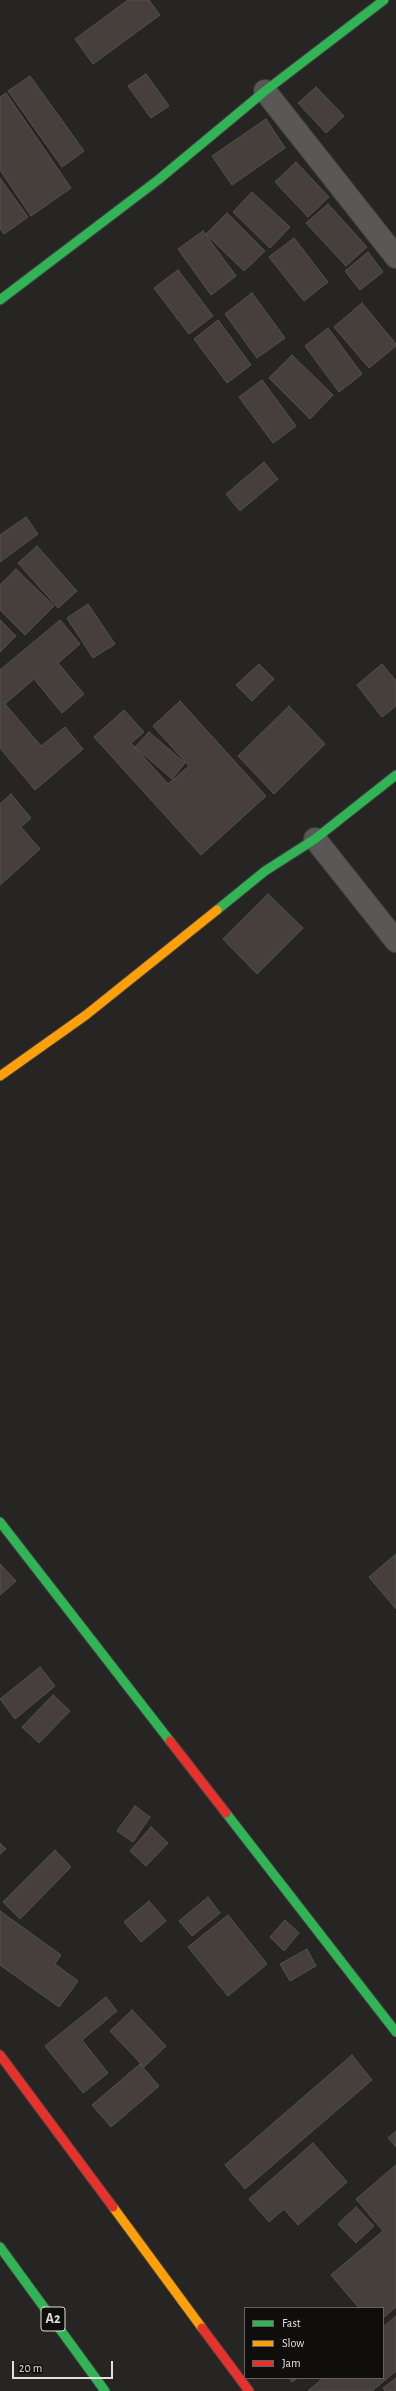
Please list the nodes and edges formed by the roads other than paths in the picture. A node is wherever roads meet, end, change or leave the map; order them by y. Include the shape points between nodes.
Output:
1 (384, 0) edge
2 (265, 91) junction
3 (396, 257) edge
4 (0, 300) edge
5 (396, 775) edge
6 (315, 839) junction
7 (396, 941) edge
8 (0, 1076) edge
9 (0, 1522) edge
10 (396, 2032) edge
11 (0, 2055) edge
12 (0, 2247) edge
13 (105, 2391) edge
14 (249, 2391) edge

1 - 2 main road
2 - 3 street
2 - 4 main road via 158,180
5 - 6 main road
6 - 7 street
6 - 8 main road via 265,871 86,1015
9 - 10 main road
11 - 14 main road
12 - 13 main road, A2

